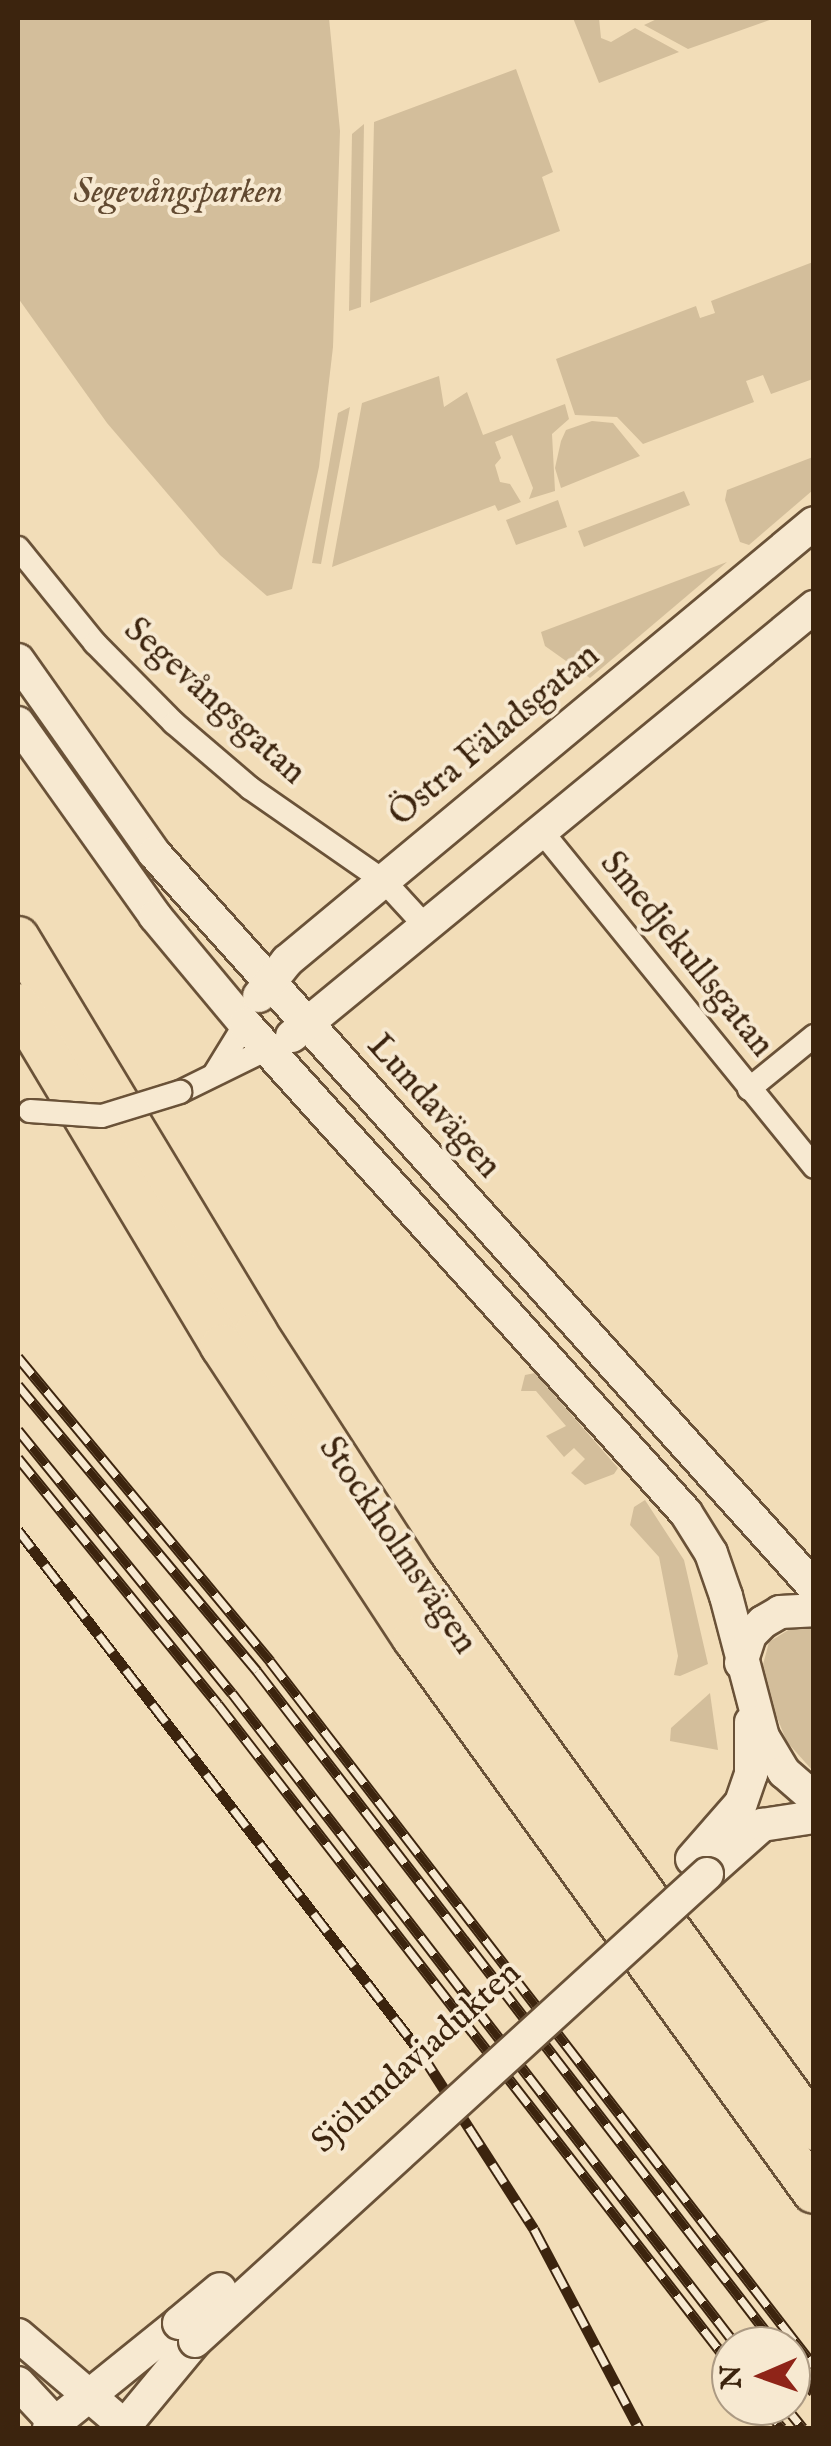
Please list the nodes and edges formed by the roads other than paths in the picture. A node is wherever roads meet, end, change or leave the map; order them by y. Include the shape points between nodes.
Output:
1 (814, 523) edge
2 (18, 548) edge
3 (814, 608) edge
4 (18, 660) edge
5 (18, 722) edge
6 (543, 833) junction
7 (384, 881) junction
8 (428, 928) junction
9 (18, 938) edge
10 (268, 979) junction
11 (18, 1005) edge
12 (245, 1024) junction
13 (308, 1027) junction
14 (814, 1036) edge
15 (268, 1049) junction
16 (214, 1073) junction
17 (749, 1088) junction
18 (24, 1109) edge
19 (814, 1167) edge
20 (814, 1588) edge
21 (814, 1610) edge
22 (740, 1663) junction
23 (749, 1703) junction
24 (814, 1798) edge
25 (814, 1817) edge
26 (700, 1866) junction
27 (814, 2129) edge
28 (814, 2192) edge
29 (187, 2332) junction
30 (18, 2335) edge
31 (18, 2383) edge
32 (86, 2394) junction
33 (55, 2427) edge
34 (125, 2428) edge

1 - 7 main road, Östra Fäladsgatan
2 - 7 street, Segevångsgatan via 94,644 174,723 250,788
3 - 6 main road
4 - 10 main road, Lundavägen via 154,853
5 - 12 main road via 155,916
6 - 8 main road
6 - 17 street, Smedjekullsgatan
7 - 8 street, Segevångsgatan
7 - 10 main road, Östra Fäladsgatan
8 - 13 main road
9 - 27 highway, Stockholmsvägen via 372,1514
10 - 12 main road, Östra Fäladsgatan
10 - 13 main road, Lundavägen
11 - 28 highway, Stockholmsvägen via 222,1346 414,1638
12 - 15 main road
12 - 16 street
13 - 15 main road
13 - 20 main road, Lundavägen
14 - 17 street
15 - 16 street
15 - 22 main road via 686,1513 711,1553
16 - 18 street, bridge via 180,1092 102,1116
17 - 19 street, Smedjekullsgatan
21 - 22 main road via 780,1612 764,1622 750,1635
22 - 23 main road
23 - 24 main road via 784,1772
23 - 26 main road, Sjölundaviadukten via 753,1738 746,1789
25 - 26 main road, Sjölundaviadukten via 762,1825
26 - 29 main road, Sjölundaviadukten, bridge via 240,2293
29 - 32 main road, Sjölundaviadukten
29 - 34 main road, Sjölundaviadukten
30 - 32 main road
31 - 33 main road
32 - 33 main road, Sjölundaviadukten
32 - 34 main road

